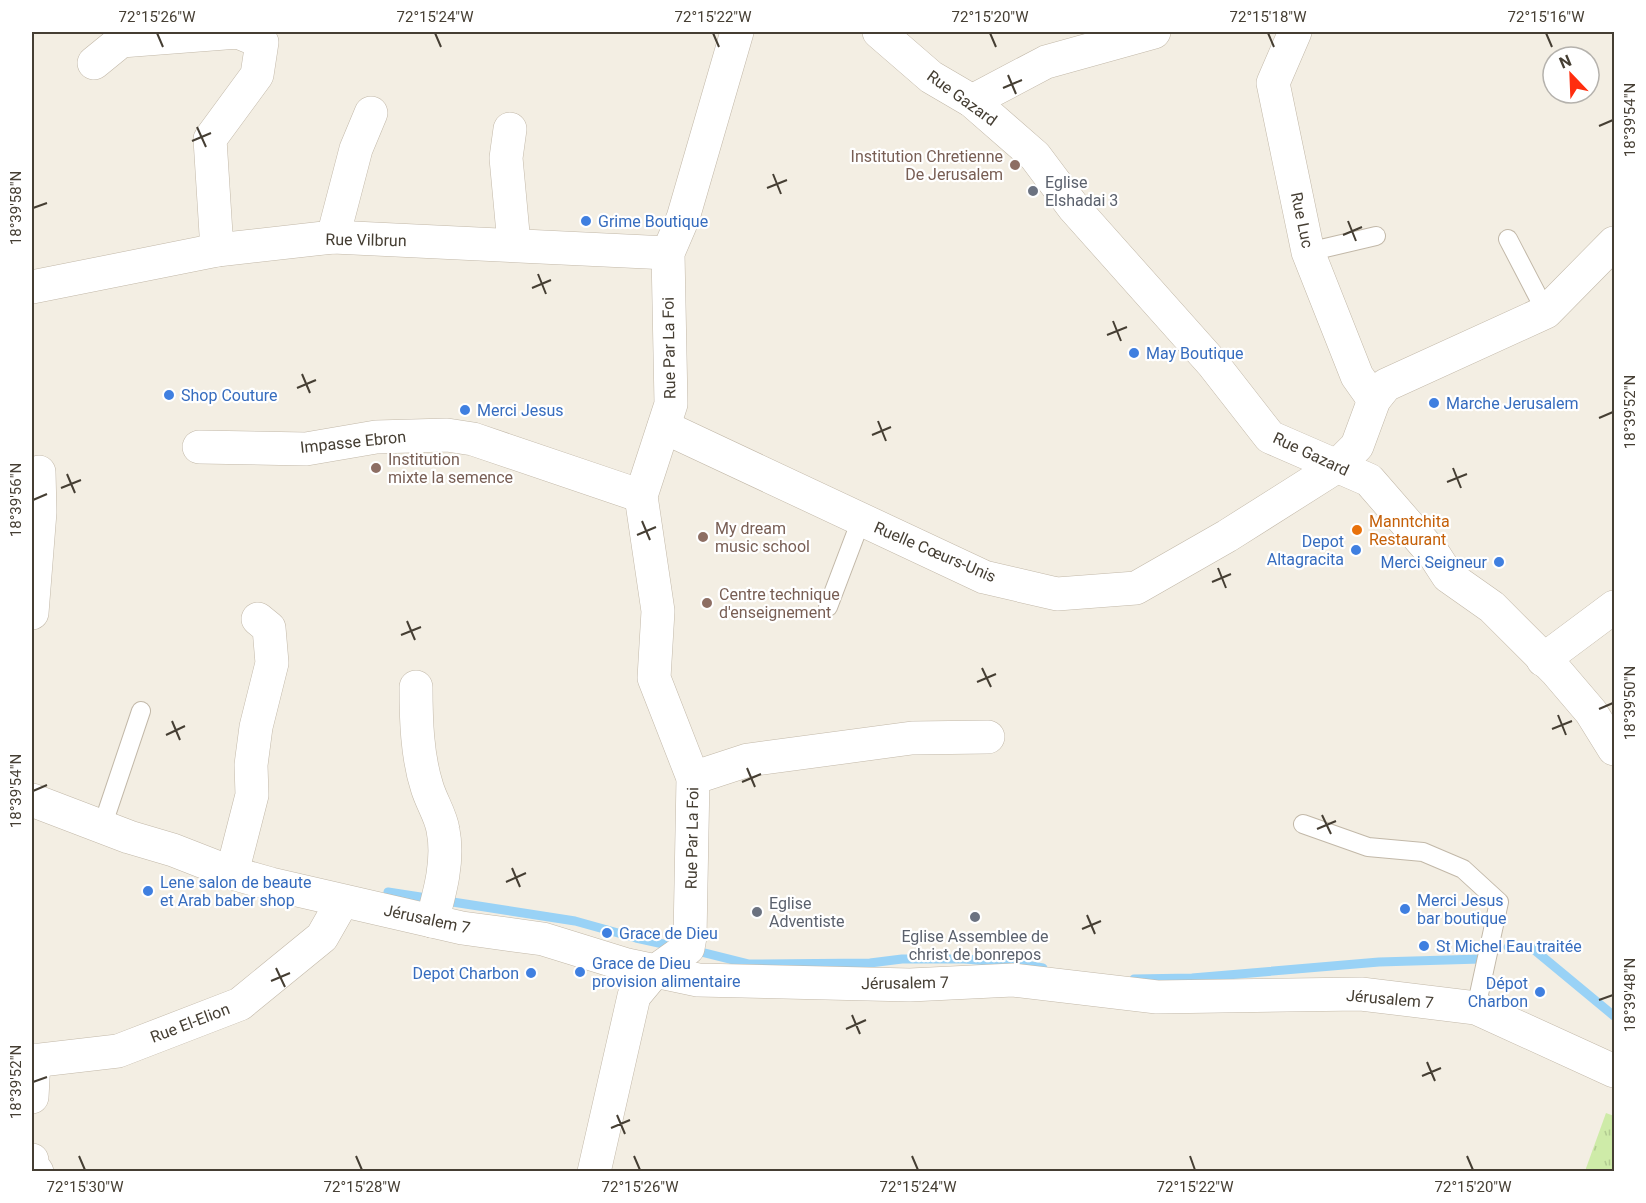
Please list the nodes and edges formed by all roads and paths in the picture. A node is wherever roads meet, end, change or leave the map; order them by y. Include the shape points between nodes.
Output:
1 (737, 32) edge
2 (879, 32) edge
3 (1154, 32) edge
4 (1295, 32) edge
5 (94, 63) dead end
6 (972, 101) junction
7 (371, 113) dead end
8 (510, 129) dead end
9 (1376, 236) dead end
10 (333, 237) junction
11 (1508, 239) dead end
12 (1614, 243) edge
13 (514, 244) junction
14 (216, 250) junction
15 (1308, 252) junction
16 (668, 253) junction
17 (32, 287) edge
18 (1546, 312) junction
19 (1374, 400) junction
20 (664, 427) junction
21 (199, 447) dead end
22 (1336, 467) junction
23 (39, 472) dead end
24 (641, 496) junction
25 (861, 520) junction
26 (828, 607) dead end
27 (1614, 607) edge
28 (32, 613) edge
29 (258, 619) dead end
30 (1543, 660) junction
31 (416, 687) dead end
32 (141, 711) dead end
33 (988, 737) dead end
34 (1614, 748) edge
35 (693, 778) junction
36 (32, 800) edge
37 (1303, 824) dead end
38 (102, 827) junction
39 (232, 873) junction
40 (342, 902) junction
41 (432, 921) junction
42 (654, 972) junction
43 (1476, 1008) junction
44 (33, 1060) edge
45 (1614, 1071) edge
46 (32, 1097) edge
47 (32, 1160) edge
48 (37, 1172) edge
49 (594, 1172) edge

1 - 16 street, Rue Par La Foi via 683,218
2 - 6 street, Rue Gazard via 931,76
3 - 6 street via 1046,62
4 - 15 street, Rue Luc via 1273,83
5 - 14 street via 121,41 238,32 262,42 257,75 210,139
6 - 22 street, Rue Gazard via 1035,156 1074,208 1213,364 1270,437
7 - 10 street via 356,148
8 - 13 street via 506,158
9 - 15 lane
10 - 13 street, Rue Vilbrun
10 - 14 street, Rue Vilbrun
11 - 18 lane
12 - 18 street
13 - 16 street, Rue Vilbrun
14 - 17 street, Rue Vilbrun
15 - 19 street, Rue Luc via 1357,376
16 - 20 street, Rue Par La Foi via 671,404
18 - 19 street via 1386,385
19 - 22 street, Ruelle Cœurs-Unis via 1357,446
20 - 24 street, Rue Par La Foi
20 - 25 street, Ruelle Cœurs-Unis
21 - 24 street, Impasse Ebron via 306,448 376,437 447,435 473,439
22 - 25 street, Ruelle Cœurs-Unis via 1136,588 1057,594 984,577
22 - 30 street, Rue Gazard via 1368,480 1448,576 1492,607
23 - 28 street
24 - 35 street, Rue Par La Foi via 658,611 654,678
25 - 26 lane
27 - 30 street
29 - 39 street via 269,628 272,663 256,727 252,795
30 - 34 street, Rue Gazard via 1592,712
31 - 41 street via 426,785 443,829 445,854
32 - 38 lane
33 - 35 street via 912,738 748,760
35 - 42 street, Rue Par La Foi via 688,948
36 - 38 street, Jérusalem 7
37 - 43 lane via 1368,847 1423,852 1463,869 1499,902
38 - 39 street, Jérusalem 7
39 - 40 street, Jérusalem 7
40 - 41 street, Jérusalem 7
40 - 44 street, Rue El-Elion via 322,937 240,1004 118,1051
41 - 42 street, Jérusalem 7 via 543,939
42 - 43 street, Jérusalem 7 via 721,981 910,985 1013,980 1157,997 1361,994
42 - 49 street, Rue Par La Foi via 634,996
43 - 45 street, Jérusalem 7
44 - 46 street
47 - 48 street

